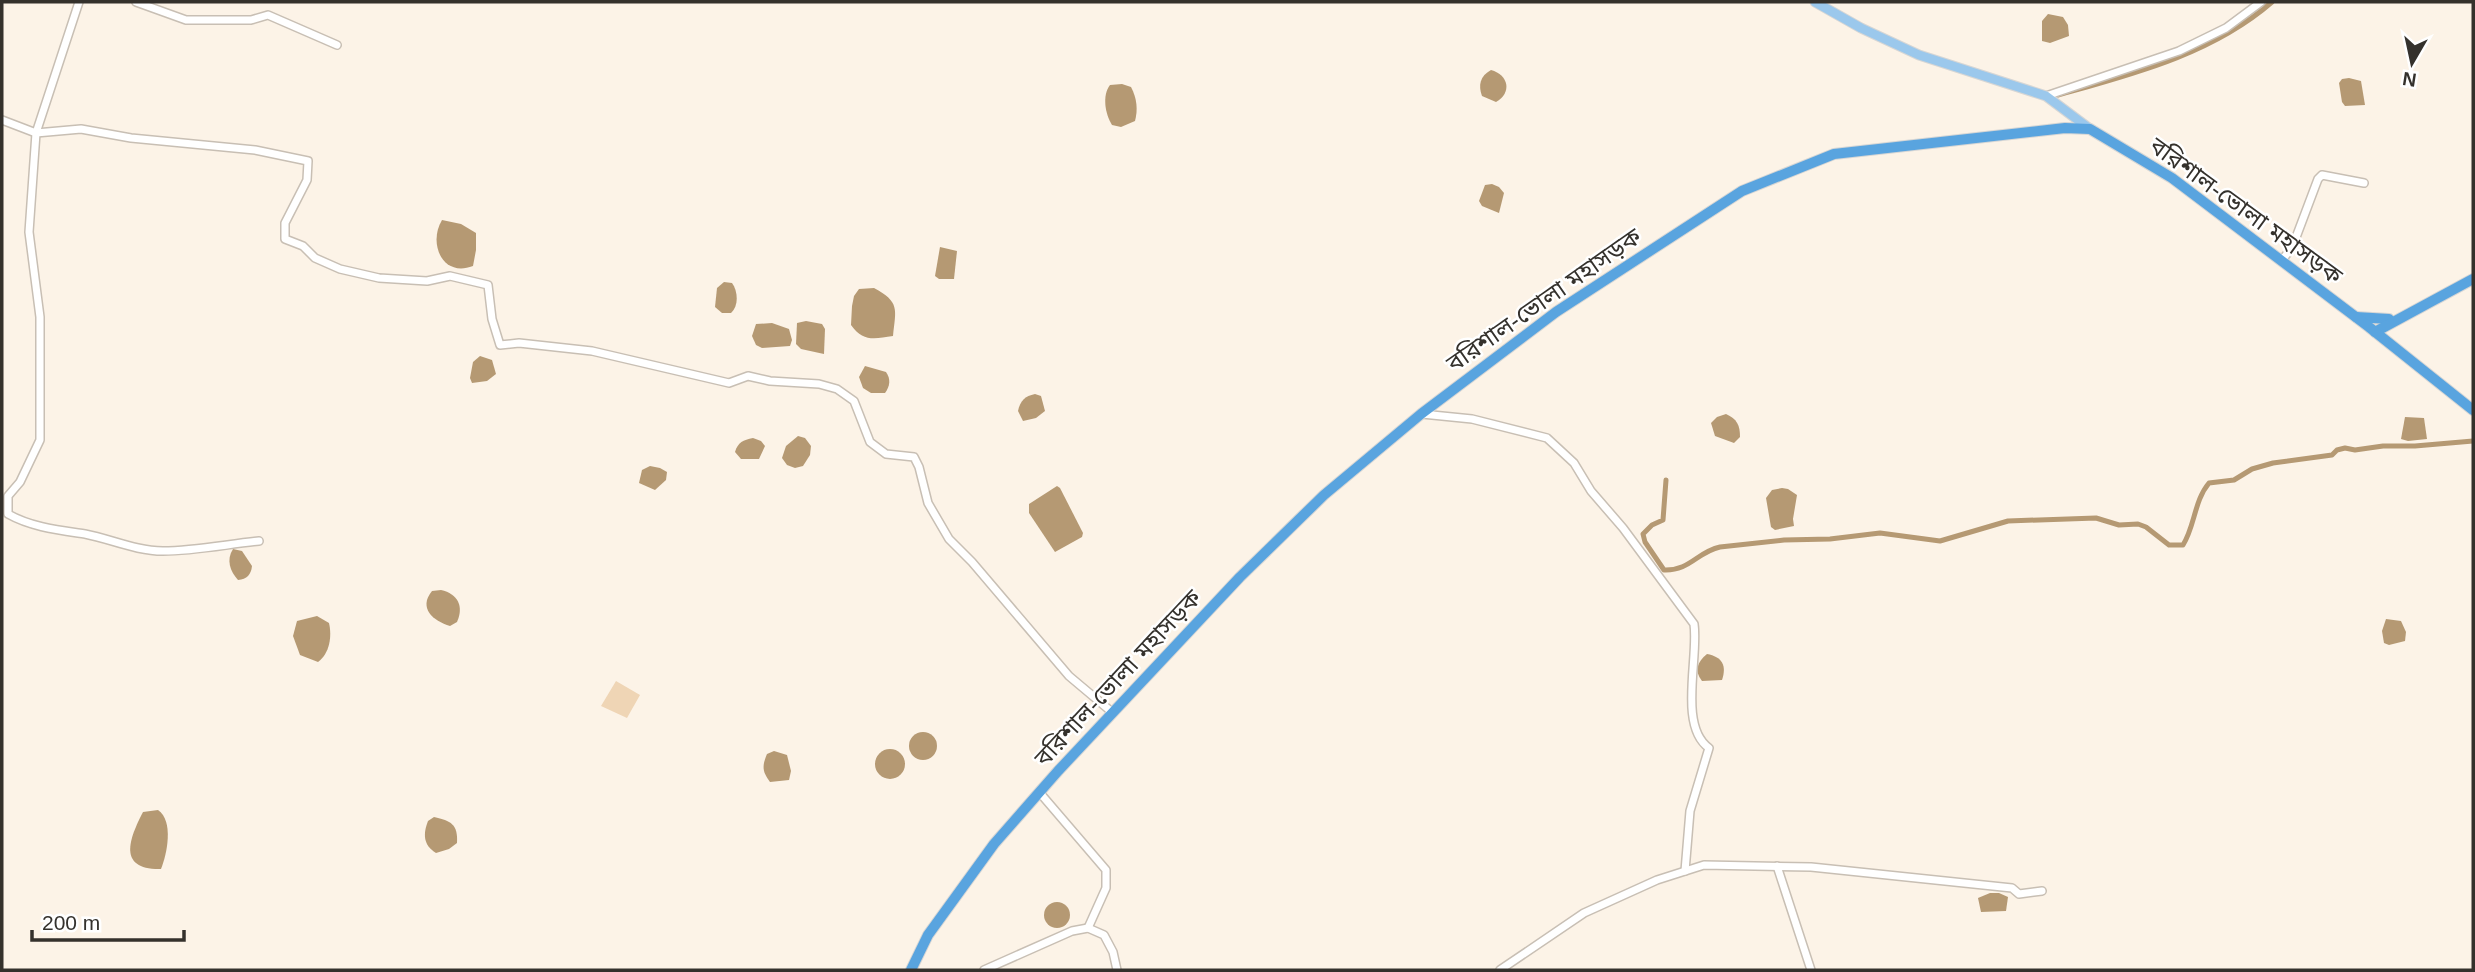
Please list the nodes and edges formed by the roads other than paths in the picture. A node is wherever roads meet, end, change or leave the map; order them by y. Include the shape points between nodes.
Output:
1 (79, 2) edge
2 (136, 2) edge
3 (1815, 2) edge
4 (2261, 2) edge
5 (337, 45) dead end
6 (2046, 96) junction
7 (2, 120) edge
8 (2090, 129) junction
9 (36, 133) junction
10 (2364, 183) dead end
11 (2281, 261) junction
12 (2473, 279) edge
13 (2356, 317) junction
14 (2394, 319) junction
15 (2372, 330) junction
16 (2388, 342) junction
17 (2473, 411) edge
18 (1421, 414) junction
19 (5, 512) edge
20 (259, 541) dead end
21 (1113, 713) junction
22 (1040, 793) junction
23 (1777, 866) junction
24 (1685, 871) junction
25 (2042, 891) dead end
26 (1088, 928) junction
27 (911, 970) edge
28 (984, 970) edge
29 (1117, 970) edge
30 (1500, 970) edge
31 (1811, 970) edge

1 - 9 street
2 - 5 street via 186,20 251,20 268,15
3 - 6 main road via 1919,55
4 - 6 street via 2226,28 2179,51
6 - 8 main road
7 - 9 street
8 - 11 highway, বরিশাল-ভোলা মহাসড়ক via 2172,178
8 - 18 highway, বরিশাল-ভোলা মহাসড়ক via 1834,154 1742,191 1556,312
9 - 19 street via 29,232 40,317 40,440 8,496
9 - 21 street via 81,129 308,161 307,180 285,223 285,239 340,269 379,278 427,281 450,276 488,285 500,345 592,351 729,383 748,376 837,389 854,401 870,442 886,454 914,457 928,503 948,539 1069,676
10 - 11 street via 2322,175 2292,248
11 - 13 highway, বরিশাল-ভোলা মহাসড়ক
12 - 14 highway
13 - 14 highway
13 - 15 highway, বরিশাল-ভোলা মহাসড়ক
14 - 15 highway
14 - 16 highway
15 - 16 highway, বরিশাল-ভোলা মহাসড়ক
16 - 17 highway, বরিশাল-ভোলা মহাসড়ক
18 - 21 highway, বরিশাল-ভোলা মহাসড়ক via 1324,495
18 - 24 street via 1472,419 1547,438 1574,463 1694,624 1695,730 1709,748 1690,811
19 - 20 street via 37,526 142,549
21 - 22 highway, বরিশাল-ভোলা মহাসড়ক
22 - 26 street via 1106,870 1106,888
22 - 27 highway, বরিশাল-ভোলা মহাসড়ক via 994,844 935,925
23 - 24 street via 1704,865
23 - 25 street via 2012,888 2020,894
23 - 31 street
24 - 30 street via 1584,913
26 - 28 street
26 - 29 street via 1104,935

